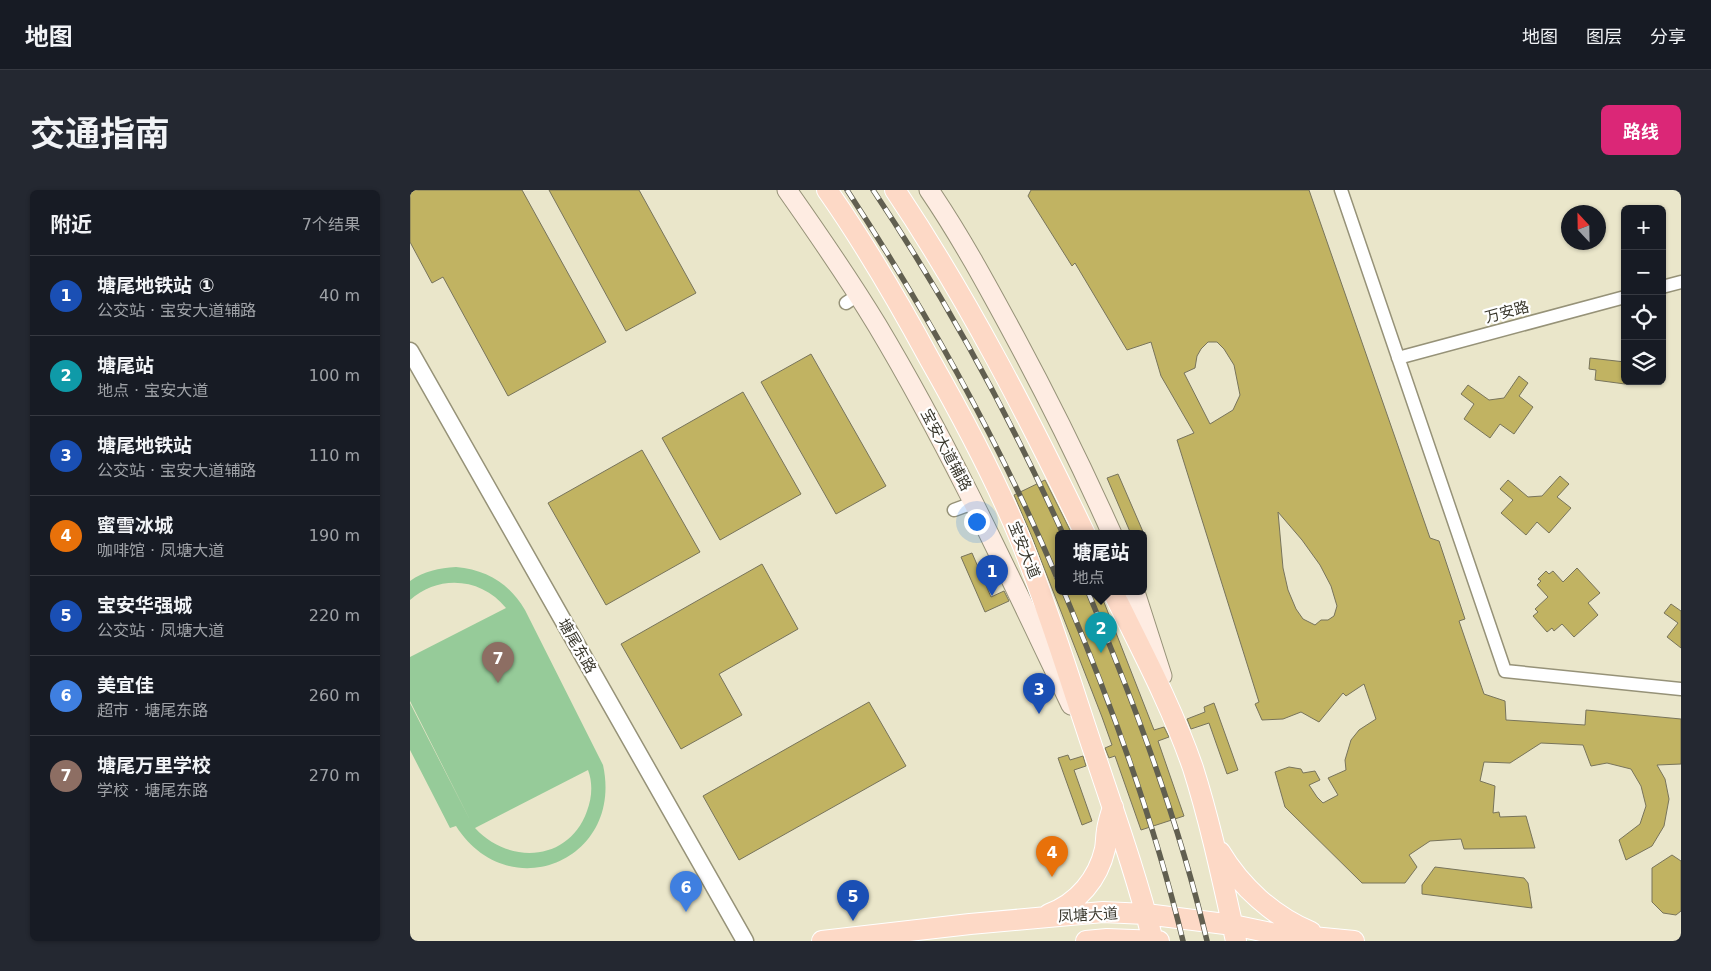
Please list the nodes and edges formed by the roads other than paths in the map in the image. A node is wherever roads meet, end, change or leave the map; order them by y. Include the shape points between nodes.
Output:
1 (787, 190) edge
2 (827, 190) edge
3 (895, 190) edge
4 (929, 190) edge
5 (1341, 190) edge
6 (1681, 282) edge
7 (1666, 286) edge
8 (1621, 298) edge
9 (410, 351) edge
10 (1398, 358) junction
11 (973, 503) junction
12 (954, 510) dead end
13 (1083, 530) edge
14 (1110, 530) edge
15 (1113, 595) edge
16 (1136, 595) edge
17 (1681, 688) edge
18 (1180, 734) junction
19 (1093, 751) junction
20 (1113, 807) junction
21 (1212, 836) junction
22 (1146, 914) junction
23 (1039, 918) junction
24 (971, 932) edge
25 (1235, 933) edge
26 (1327, 938) junction
27 (745, 941) edge
28 (822, 941) edge
29 (1086, 941) edge
30 (1153, 941) edge
31 (1158, 941) edge
32 (1354, 941) edge

1 - 11 main road, 宝安大道辅路 via 852,299 877,325
2 - 19 main road, 宝安大道 via 883,276 989,470 1044,602
3 - 13 main road via 933,247 995,356
4 - 14 main road via 984,279 1081,465
5 - 10 street
6 - 7 street
8 - 10 street, 万安路
9 - 27 street, 塘尾东路
10 - 17 street via 1505,671
11 - 12 street
11 - 19 main road, 宝安大道辅路
15 - 18 main road
16 - 18 main road
18 - 21 main road
19 - 20 main road, 宝安大道
20 - 22 main road, 宝安大道
20 - 23 main road via 1100,866 1091,882 1068,904
21 - 25 main road
21 - 26 main road via 1233,872 1264,903 1292,923
22 - 23 main road, 凤塘大道 via 1103,912
22 - 25 main road, 凤塘大道
22 - 30 main road, 宝安大道
23 - 24 main road, 凤塘大道
24 - 28 main road, 凤塘大道
25 - 26 main road, 凤塘大道
26 - 32 main road, 凤塘大道
29 - 30 main road, 凤塘大道
30 - 31 main road, 凤塘大道

